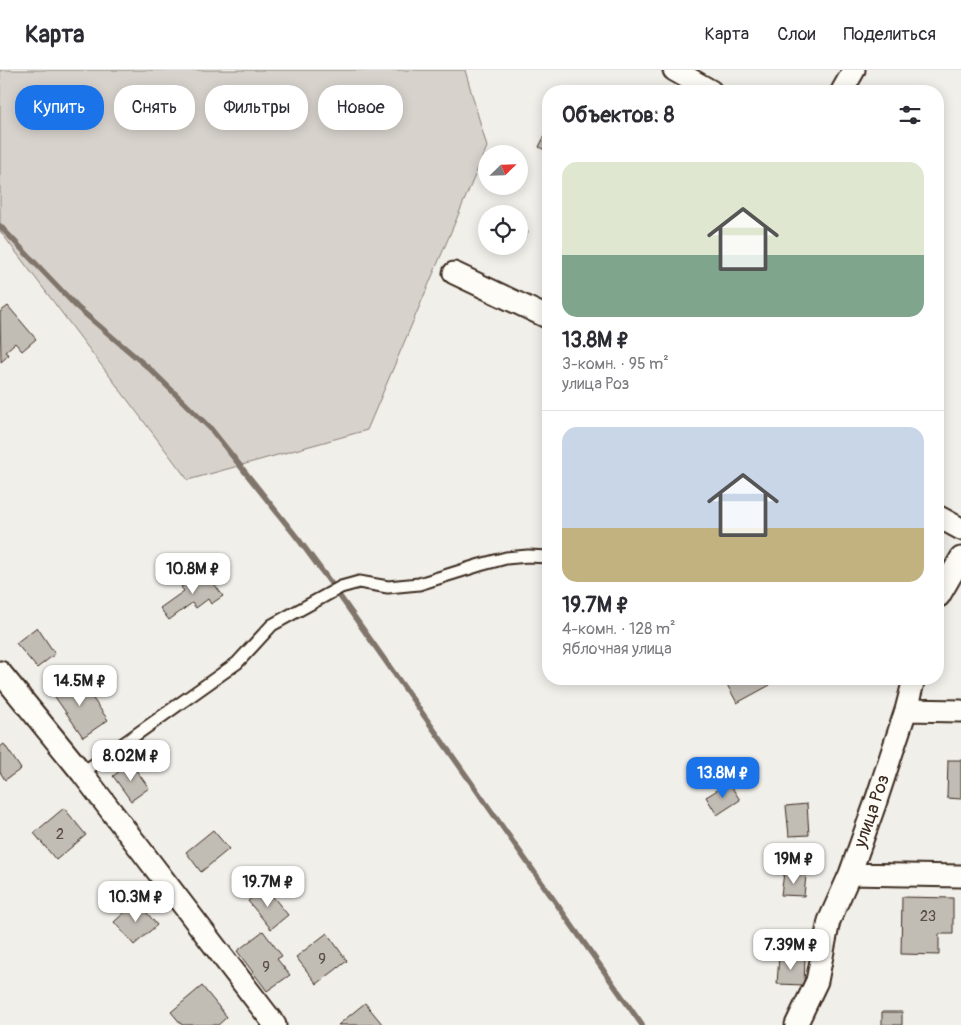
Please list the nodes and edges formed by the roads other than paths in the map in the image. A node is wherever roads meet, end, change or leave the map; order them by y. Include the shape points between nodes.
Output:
1 (674, 70) edge
2 (854, 70) edge
3 (700, 85) edge
4 (845, 85) edge
5 (454, 273) dead end
6 (542, 315) edge
7 (944, 520) edge
8 (961, 529) edge
9 (542, 557) edge
10 (961, 558) edge
11 (944, 587) edge
12 (0, 672) edge
13 (912, 685) edge
14 (906, 710) junction
15 (961, 712) edge
16 (82, 773) junction
17 (850, 874) junction
18 (961, 876) edge
19 (275, 1025) edge
20 (796, 1025) edge

1 - 3 street
2 - 4 street
5 - 6 street
7 - 8 street
9 - 16 lane via 506,558 419,584 388,587 359,582 340,587 272,625 237,663
10 - 11 street
12 - 16 street
13 - 14 street, улица Роз
14 - 15 street
14 - 17 street, улица Роз
16 - 19 street
17 - 18 street
17 - 20 street, улица Роз via 829,921 817,981

